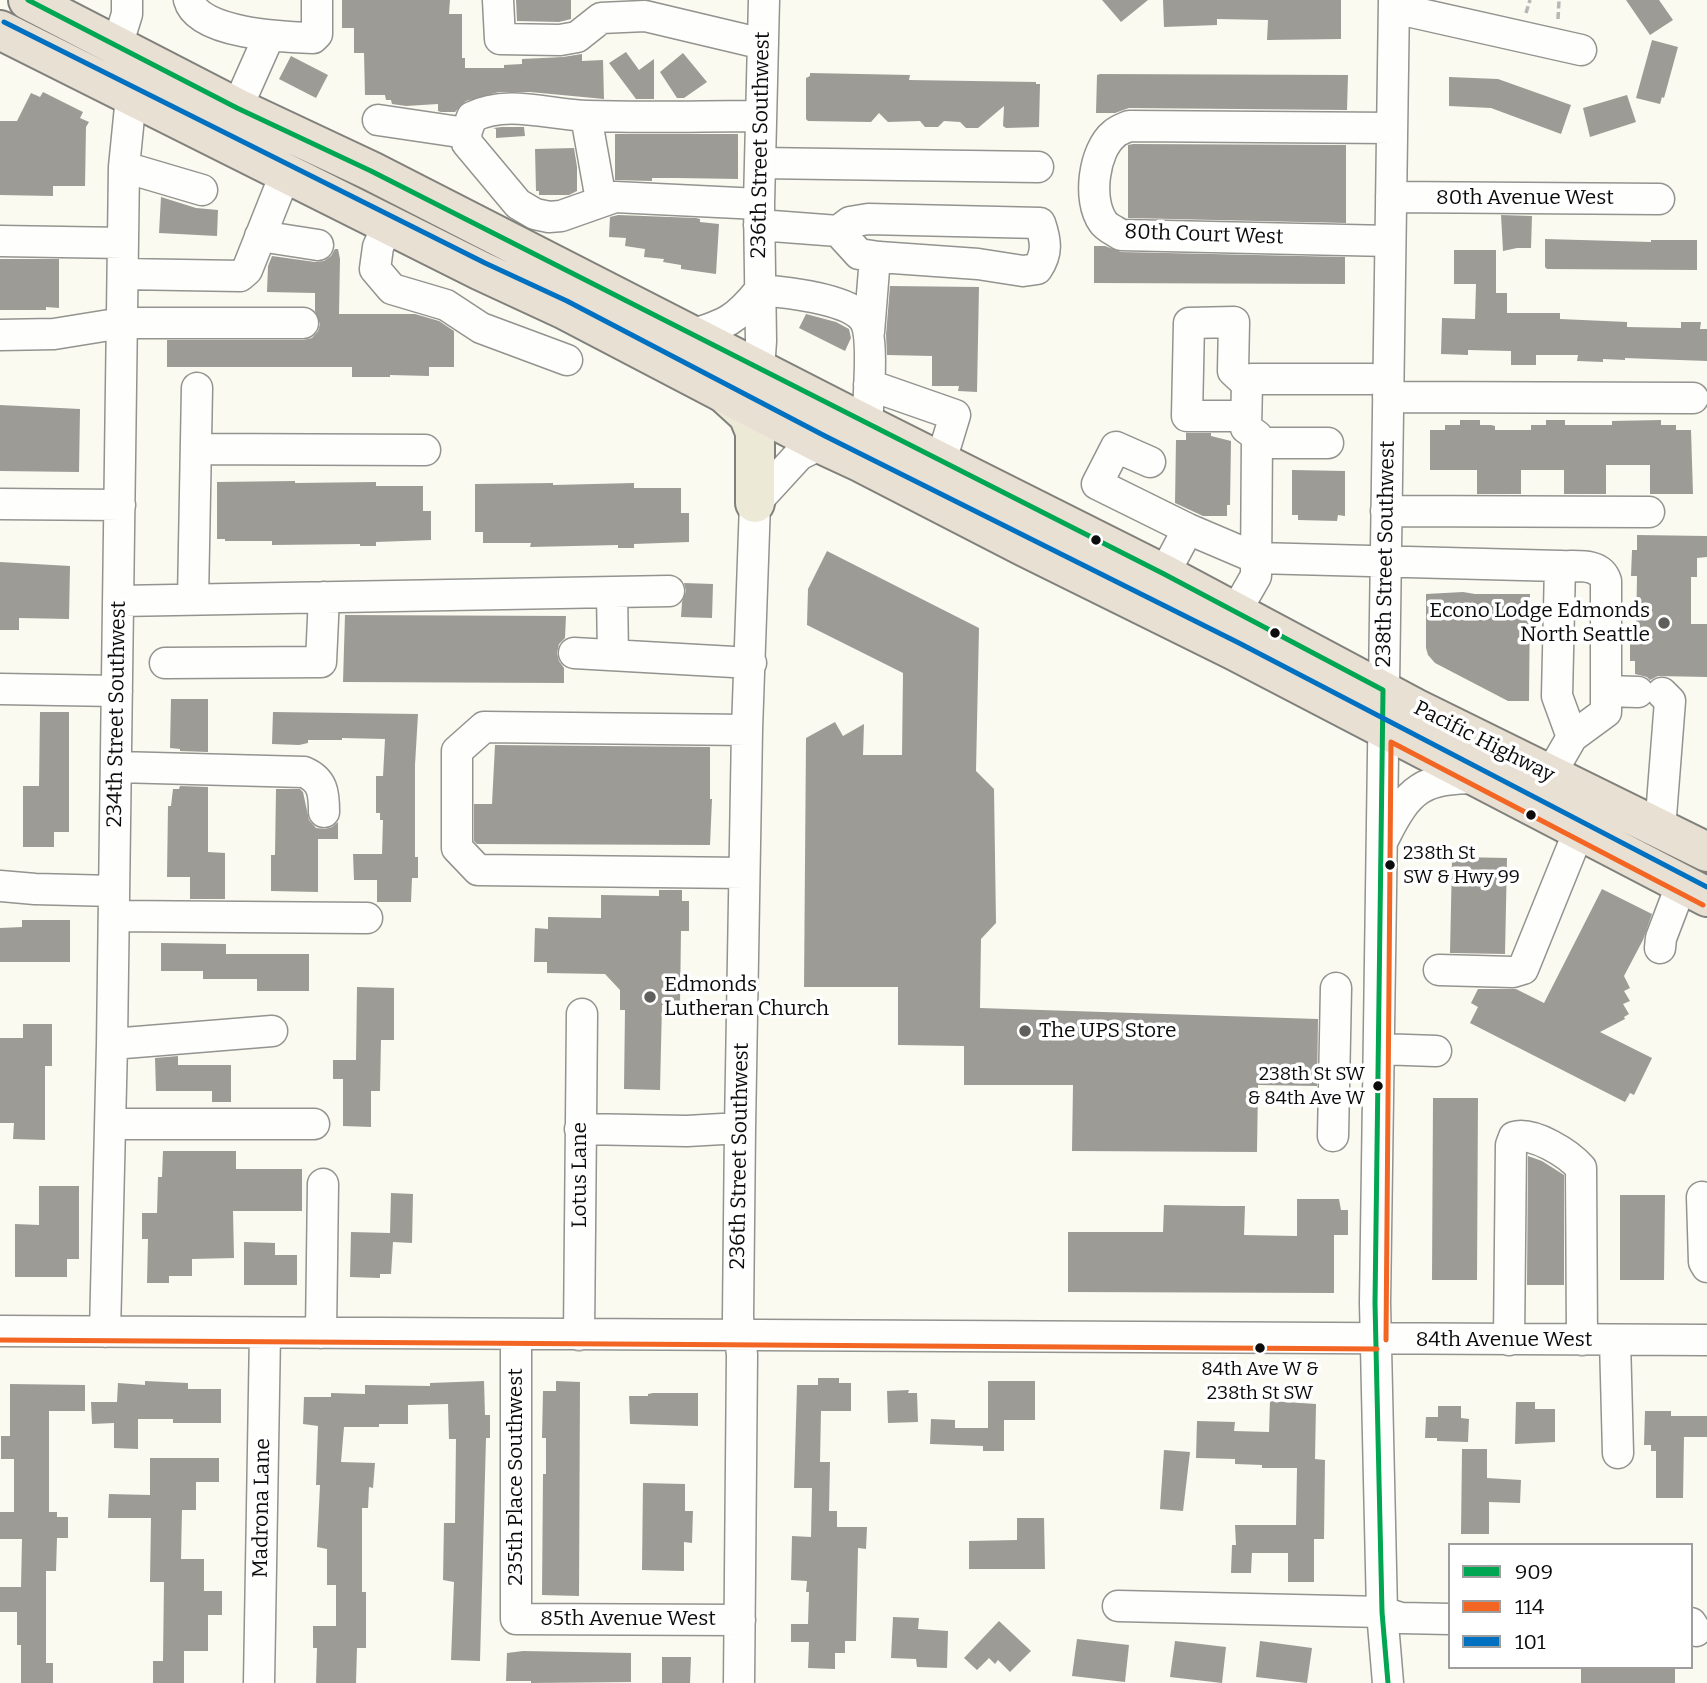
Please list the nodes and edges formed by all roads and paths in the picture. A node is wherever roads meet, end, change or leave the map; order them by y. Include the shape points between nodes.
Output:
1 (29, 0) edge
2 (127, 0) edge
3 (189, 0) edge
4 (317, 0) edge
5 (498, 0) edge
6 (764, 0) edge
7 (1559, 0) edge
8 (1394, 4) edge
9 (0, 30) edge
10 (1558, 30) dead end
11 (269, 37) junction
12 (763, 44) junction
13 (117, 46) junction
14 (1581, 50) dead end
15 (131, 97) junction
16 (237, 108) junction
17 (586, 116) junction
18 (761, 116) junction
19 (378, 120) dead end
20 (1392, 128) junction
21 (466, 133) junction
22 (324, 149) junction
23 (760, 163) junction
24 (124, 167) junction
25 (1038, 167) dead end
26 (286, 172) junction
27 (202, 190) dead end
28 (1391, 197) junction
29 (1659, 199) dead end
30 (601, 200) junction
31 (759, 214) junction
32 (388, 224) junction
33 (838, 232) junction
34 (260, 236) junction
35 (0, 241) edge
36 (1391, 241) junction
37 (123, 243) junction
38 (318, 245) dead end
39 (875, 257) junction
40 (481, 271) junction
41 (122, 274) junction
42 (760, 290) junction
43 (453, 309) junction
44 (563, 309) junction
45 (122, 323) junction
46 (303, 323) dead end
47 (869, 332) junction
48 (0, 334) edge
49 (691, 335) junction
50 (566, 360) dead end
51 (759, 370) junction
52 (1247, 384) junction
53 (869, 385) junction
54 (197, 388) dead end
55 (1380, 388) junction
56 (725, 394) junction
57 (1693, 398) dead end
58 (867, 425) junction
59 (1252, 430) junction
60 (1328, 443) dead end
61 (821, 444) junction
62 (196, 449) junction
63 (425, 450) dead end
64 (941, 461) junction
65 (1150, 462) dead end
66 (755, 503) junction
67 (0, 504) edge
68 (120, 505) junction
69 (1387, 511) junction
70 (1649, 512) dead end
71 (1188, 529) junction
72 (1256, 558) junction
73 (1386, 562) junction
74 (1560, 566) junction
75 (1164, 574) junction
76 (669, 591) dead end
77 (612, 593) junction
78 (324, 597) junction
79 (192, 599) junction
80 (119, 601) junction
81 (1237, 611) junction
82 (574, 653) dead end
83 (613, 655) junction
84 (165, 663) dead end
85 (751, 663) junction
86 (0, 689) edge
87 (1383, 690) junction
88 (117, 691) junction
89 (1606, 691) junction
90 (1382, 728) junction
91 (747, 730) junction
92 (1572, 737) junction
93 (117, 767) junction
94 (1550, 775) junction
95 (1479, 778) junction
96 (324, 812) dead end
97 (1660, 829) junction
98 (1583, 831) junction
99 (1382, 842) junction
100 (1707, 852) edge
101 (744, 873) junction
102 (0, 886) edge
103 (1694, 890) edge
104 (114, 904) junction
105 (367, 918) dead end
106 (1660, 948) dead end
107 (1439, 970) dead end
108 (1336, 988) dead end
109 (582, 1014) dead end
110 (272, 1031) dead end
111 (112, 1044) junction
112 (1379, 1049) junction
113 (1436, 1051) dead end
114 (110, 1124) junction
115 (314, 1124) dead end
116 (740, 1128) junction
117 (580, 1129) junction
118 (1333, 1136) dead end
119 (323, 1184) dead end
120 (1702, 1197) dead end
121 (1707, 1267) edge
122 (0, 1331) edge
123 (105, 1332) junction
124 (265, 1333) junction
125 (321, 1333) junction
126 (516, 1335) junction
127 (579, 1335) junction
128 (740, 1337) junction
129 (1377, 1340) junction
130 (1509, 1340) junction
131 (1582, 1340) junction
132 (1615, 1340) junction
133 (1707, 1340) edge
134 (1618, 1453) dead end
135 (1118, 1606) dead end
136 (1382, 1612) junction
137 (516, 1619) joint
138 (740, 1619) junction
139 (1444, 1619) edge
140 (259, 1683) edge
141 (738, 1683) edge
142 (1374, 1683) edge
143 (1388, 1683) edge

1 - 13 highway, Pacific Highway
2 - 13 street
3 - 11 street via 195,12 208,21
4 - 11 street via 317,34 313,38
5 - 12 street via 500,39 559,40 577,37 601,18 645,16
6 - 12 street, 236th Street Southwest
7 - 10 path
8 - 14 street
8 - 20 street, 238th Street Southwest
9 - 15 highway, Pacific Highway
11 - 16 street
12 - 18 street, 236th Street Southwest
13 - 16 highway, Pacific Highway
15 - 22 main road via 147,83 296,153
15 - 24 street, 234th Street Southwest
15 - 26 highway, Pacific Highway
16 - 22 highway, Pacific Highway
17 - 18 street
17 - 21 street via 486,110 472,117
17 - 30 street
18 - 23 street, 236th Street Southwest
19 - 21 street
20 - 28 street, 238th Street Southwest
20 - 36 street, 80th Court West via 1129,126 1114,134 1099,154 1094,178 1095,202 1103,222 1121,235
21 - 30 street via 467,143 518,205 535,214 561,216
22 - 49 highway, Pacific Highway
23 - 25 street
23 - 31 street, 236th Street Southwest
24 - 27 street
24 - 37 street, 234th Street Southwest
26 - 32 highway, Pacific Highway
26 - 34 street
28 - 29 street, 80th Avenue West
28 - 36 street, 238th Street Southwest
30 - 31 street via 615,197
31 - 33 street
31 - 42 street, 236th Street Southwest
32 - 40 highway, Pacific Highway
32 - 43 street via 375,269 392,289
33 - 39 street via 859,254
33 - 39 street via 850,222 868,219 1040,223 1046,239 1045,258 1037,269 1023,271
34 - 38 street
34 - 41 street via 247,270 240,276
35 - 37 street
36 - 55 street, 238th Street Southwest
37 - 41 street, 234th Street Southwest
39 - 47 street
40 - 43 street
40 - 44 highway, Pacific Highway
41 - 45 street, 234th Street Southwest
42 - 47 street via 806,294 849,309 863,317
42 - 49 street via 726,324
42 - 51 street, 236th Street Southwest
43 - 50 street via 481,328
44 - 51 main road via 588,305 744,378
44 - 56 highway, Pacific Highway
45 - 46 street
45 - 48 street via 54,334
45 - 68 street, 234th Street Southwest
47 - 53 street
49 - 51 highway, Pacific Highway
51 - 58 highway, Pacific Highway
52 - 55 street via 1252,379
52 - 59 street
52 - 59 street via 1233,371 1234,322 1189,323 1186,416
53 - 58 street
53 - 64 street via 955,415
54 - 62 street
55 - 57 street
55 - 69 street, 238th Street Southwest
56 - 61 highway, Pacific Highway
56 - 66 main road via 748,415 755,432
58 - 64 highway, Pacific Highway
59 - 60 street
59 - 72 street
61 - 66 street via 799,455
61 - 90 highway, Pacific Highway
62 - 63 street
62 - 79 street
64 - 75 highway, Pacific Highway
65 - 71 street via 1116,447 1097,484
66 - 85 street, 236th Street Southwest
67 - 68 street
68 - 80 street, 234th Street Southwest
69 - 70 street
69 - 73 street, 238th Street Southwest
71 - 72 street
71 - 75 street
72 - 73 street
72 - 81 street via 1256,576
73 - 74 street
73 - 87 street, 238th Street Southwest
74 - 89 street via 1597,568 1606,581
74 - 92 street via 1557,696
75 - 81 highway, Pacific Highway
76 - 77 street
77 - 78 street
77 - 83 street
78 - 79 street
78 - 84 street via 321,662
79 - 80 street
80 - 88 street, 234th Street Southwest
81 - 87 highway, Pacific Highway
82 - 83 street
83 - 85 street
85 - 91 street, 236th Street Southwest
86 - 88 street
87 - 90 street, 238th Street Southwest
87 - 94 highway, Pacific Highway
88 - 93 street, 234th Street Southwest
89 - 92 street via 1606,712
89 - 97 street via 1650,693 1670,701
90 - 95 highway, Pacific Highway
90 - 99 street, 238th Street Southwest
91 - 101 street, 236th Street Southwest
91 - 101 street via 484,727 457,751 457,848 478,870
92 - 94 street
93 - 96 street via 304,772 322,786
93 - 104 street, 234th Street Southwest
94 - 97 highway, Pacific Highway
95 - 98 highway, Pacific Highway
95 - 99 street via 1447,778 1422,786 1398,809
97 - 100 highway, Pacific Highway
98 - 103 highway, Pacific Highway
98 - 107 street via 1523,968 1513,972
99 - 112 street, 238th Street Southwest
101 - 116 street, 236th Street Southwest
102 - 104 street
103 - 106 street via 1661,938
104 - 105 street
104 - 111 street, 234th Street Southwest
108 - 118 street
109 - 117 street, Lotus Lane
110 - 111 street
111 - 114 street, 234th Street Southwest
112 - 113 street
112 - 129 street, 238th Street Southwest
114 - 115 street
114 - 123 street, 234th Street Southwest
116 - 117 street
116 - 128 street, 236th Street Southwest
117 - 127 street, Lotus Lane
119 - 125 street
120 - 121 street
122 - 123 street, 84th Avenue West
123 - 124 street, 84th Avenue West
124 - 125 street, 84th Avenue West
124 - 140 street, Madrona Lane
125 - 126 street, 84th Avenue West
126 - 127 street, 84th Avenue West
126 - 137 street, 235th Place Southwest
127 - 128 street, 84th Avenue West
128 - 129 street, 84th Avenue West
128 - 138 street, 236th Street Southwest
129 - 130 street, 84th Avenue West
129 - 136 street, 238th Street Southwest
130 - 131 street, 84th Avenue West
130 - 131 street via 1511,1145 1514,1137 1522,1135 1564,1152 1581,1168
131 - 132 street, 84th Avenue West
132 - 133 street, 84th Avenue West
132 - 134 street
135 - 136 street
136 - 139 street via 1401,1618
136 - 142 street, 238th Street Southwest
136 - 143 street, 238th Street Southwest
137 - 138 street, 85th Avenue West
138 - 141 street, 236th Street Southwest

